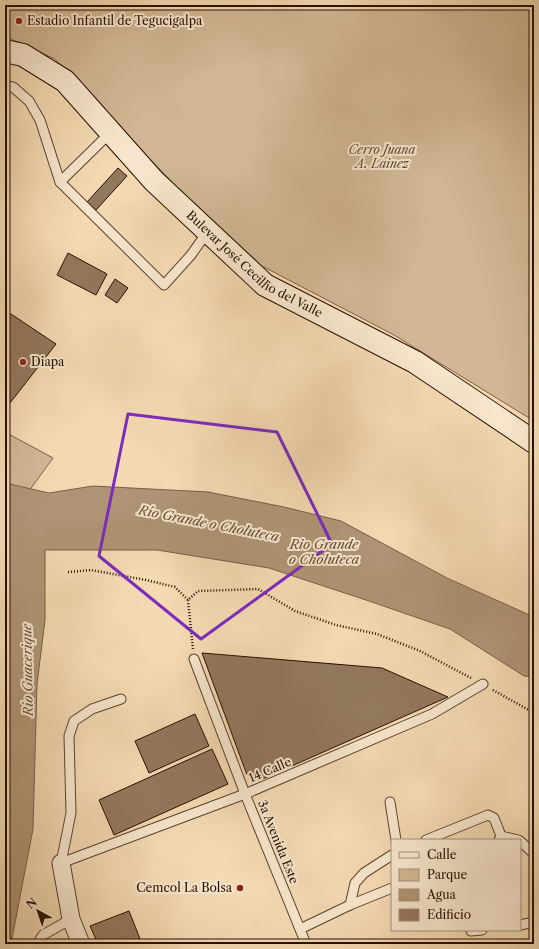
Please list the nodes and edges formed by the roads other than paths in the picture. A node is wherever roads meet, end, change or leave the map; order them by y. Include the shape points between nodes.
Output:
1 (5, 52) edge
2 (5, 85) edge
3 (110, 132) junction
4 (60, 182) junction
5 (208, 231) junction
6 (534, 442) edge
7 (194, 659) road end
8 (483, 684) dead end
9 (121, 699) dead end
10 (245, 794) junction
11 (390, 802) dead end
12 (500, 838) edge
13 (396, 839) edge
14 (428, 839) edge
15 (521, 843) edge
16 (534, 854) edge
17 (391, 856) edge
18 (61, 863) junction
19 (391, 888) edge
20 (350, 905) junction
21 (71, 919) junction
22 (534, 922) edge
23 (521, 925) edge
24 (300, 930) junction
25 (37, 944) edge
26 (81, 944) edge
27 (306, 944) edge

1 - 3 main road, Bulevar José Cecillio del Valle via 23,55 65,81
2 - 4 lane via 13,87 29,101 40,120
3 - 4 lane
3 - 5 main road, Bulevar José Cecillio del Valle via 154,181
4 - 5 lane via 164,285
5 - 6 main road, Bulevar José Cecillio del Valle via 265,285 415,362
7 - 10 lane, 3a Avenida Este
8 - 10 lane, 14 Calle via 432,714
9 - 18 lane via 92,709 74,721 70,736 71,813
10 - 18 lane, 14 Calle
10 - 24 lane, 3a Avenida Este
11 - 13 lane
12 - 14 lane via 494,818 488,815
15 - 16 lane
17 - 20 lane via 364,873 355,883
18 - 21 street
19 - 20 lane
20 - 24 lane
21 - 25 lane via 43,935
21 - 26 street
22 - 23 lane
24 - 27 lane, 3a Avenida Este

